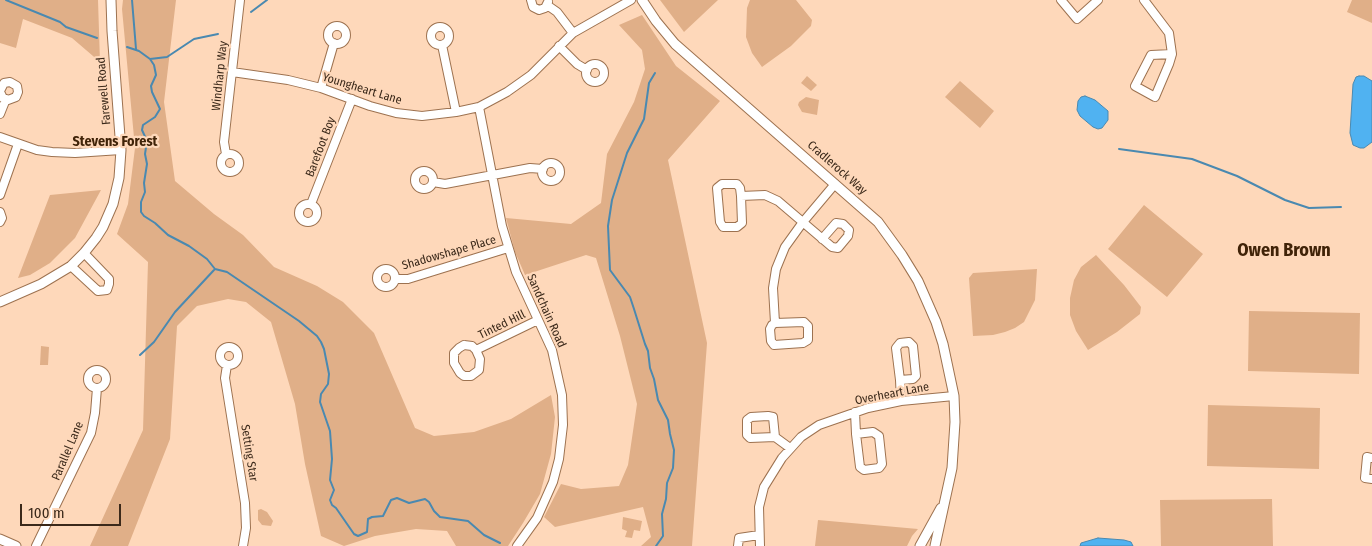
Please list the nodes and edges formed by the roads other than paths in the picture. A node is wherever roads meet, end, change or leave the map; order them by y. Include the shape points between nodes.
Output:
1 (111, 0) edge
2 (240, 0) edge
3 (531, 0) edge
4 (631, 0) edge
5 (642, 0) edge
6 (1062, 0) edge
7 (1098, 0) edge
8 (1144, 0) edge
9 (548, 2) edge
10 (573, 33) junction
11 (334, 43) dead end
12 (442, 45) dead end
13 (559, 46) junction
14 (1172, 54) junction
15 (587, 70) dead end
16 (232, 72) junction
17 (321, 88) junction
18 (0, 91) edge
19 (6, 99) junction
20 (352, 99) junction
21 (479, 107) junction
22 (456, 112) junction
23 (0, 114) edge
24 (0, 137) edge
25 (18, 144) junction
26 (121, 150) junction
27 (226, 154) dead end
28 (543, 169) dead end
29 (492, 175) junction
30 (433, 182) dead end
31 (835, 184) junction
32 (0, 195) edge
33 (741, 196) junction
34 (311, 204) dead end
35 (0, 212) edge
36 (0, 222) edge
37 (803, 222) junction
38 (822, 239) dead end
39 (508, 248) junction
40 (84, 253) junction
41 (71, 266) junction
42 (396, 279) dead end
43 (0, 302) edge
44 (538, 320) junction
45 (775, 324) junction
46 (476, 350) dead end
47 (227, 365) dead end
48 (900, 380) junction
49 (97, 388) dead end
50 (954, 396) junction
51 (901, 402) junction
52 (855, 412) junction
53 (856, 434) junction
54 (776, 437) dead end
55 (790, 448) junction
56 (1372, 458) edge
57 (1372, 479) edge
58 (944, 503) junction
59 (759, 535) junction
60 (0, 539) edge
61 (16, 546) edge
62 (36, 546) edge
63 (243, 546) edge
64 (517, 546) edge
65 (738, 546) edge
66 (760, 546) edge
67 (920, 546) edge
68 (935, 546) edge

1 - 26 street, Farewell Road
2 - 16 street, Windharp Way
3 - 9 street via 536,9 542,9
4 - 10 street, Youngheart Lane
5 - 31 street, Cradlerock Way via 675,44
6 - 7 street via 1077,19
8 - 14 street via 1169,33
9 - 10 street
10 - 13 street, Youngheart Lane
11 - 17 street
12 - 22 street
13 - 15 street
13 - 21 street, Youngheart Lane via 531,75
14 - 14 street via 1155,97 1134,86 1151,55
16 - 17 street, Youngheart Lane
16 - 27 street, Windharp Way via 224,142
17 - 20 street, Youngheart Lane
18 - 19 street
18 - 19 street via 6,82 17,86 16,97
19 - 23 street
20 - 22 street, Youngheart Lane via 409,115
20 - 34 street, Barefoot Boy
21 - 22 street, Youngheart Lane
21 - 29 street, Sandchain Road
24 - 25 street
25 - 26 street via 63,153
25 - 32 street
26 - 40 street, Farewell Road via 120,178 113,204 103,227
28 - 29 street via 530,168
29 - 30 street via 445,184
29 - 39 street, Sandchain Road
31 - 37 street
31 - 50 street, Cradlerock Way via 878,222 918,281 941,337
33 - 33 street via 740,225 723,227 717,188 722,184 737,184
33 - 37 street via 773,197
35 - 36 street
37 - 38 street
37 - 45 street via 785,247 776,269 773,288
39 - 42 street, Shadowshape Place via 408,279
39 - 44 street, Sandchain Road
40 - 41 street, Farewell Road
40 - 41 street via 108,279 107,290 98,291
41 - 43 street, Farewell Road via 42,284
44 - 46 street, Tinted Hill
44 - 64 street, Sandchain Road via 557,369 563,425 559,459 550,490 537,518
45 - 45 street via 804,322 808,326 808,340 774,345 770,329
47 - 63 street, Setting Star via 226,378 245,503
48 - 48 street via 896,348 900,343 909,342 913,346 916,376
48 - 51 street
49 - 62 street, Parallel Lane via 91,433
50 - 51 street, Overheart Lane
50 - 58 street, Cradlerock Way via 954,448
51 - 52 street, Overheart Lane
52 - 53 street
52 - 55 street, Overheart Lane via 819,425 801,436
53 - 53 street via 860,467 864,470 879,468 882,464 880,436 873,432
54 - 55 street
55 - 59 street, Overheart Lane via 764,487 759,507
56 - 57 street via 1366,457 1365,478
58 - 67 street
58 - 68 street
59 - 65 street via 739,538
59 - 66 street, Overheart Lane
60 - 61 street

